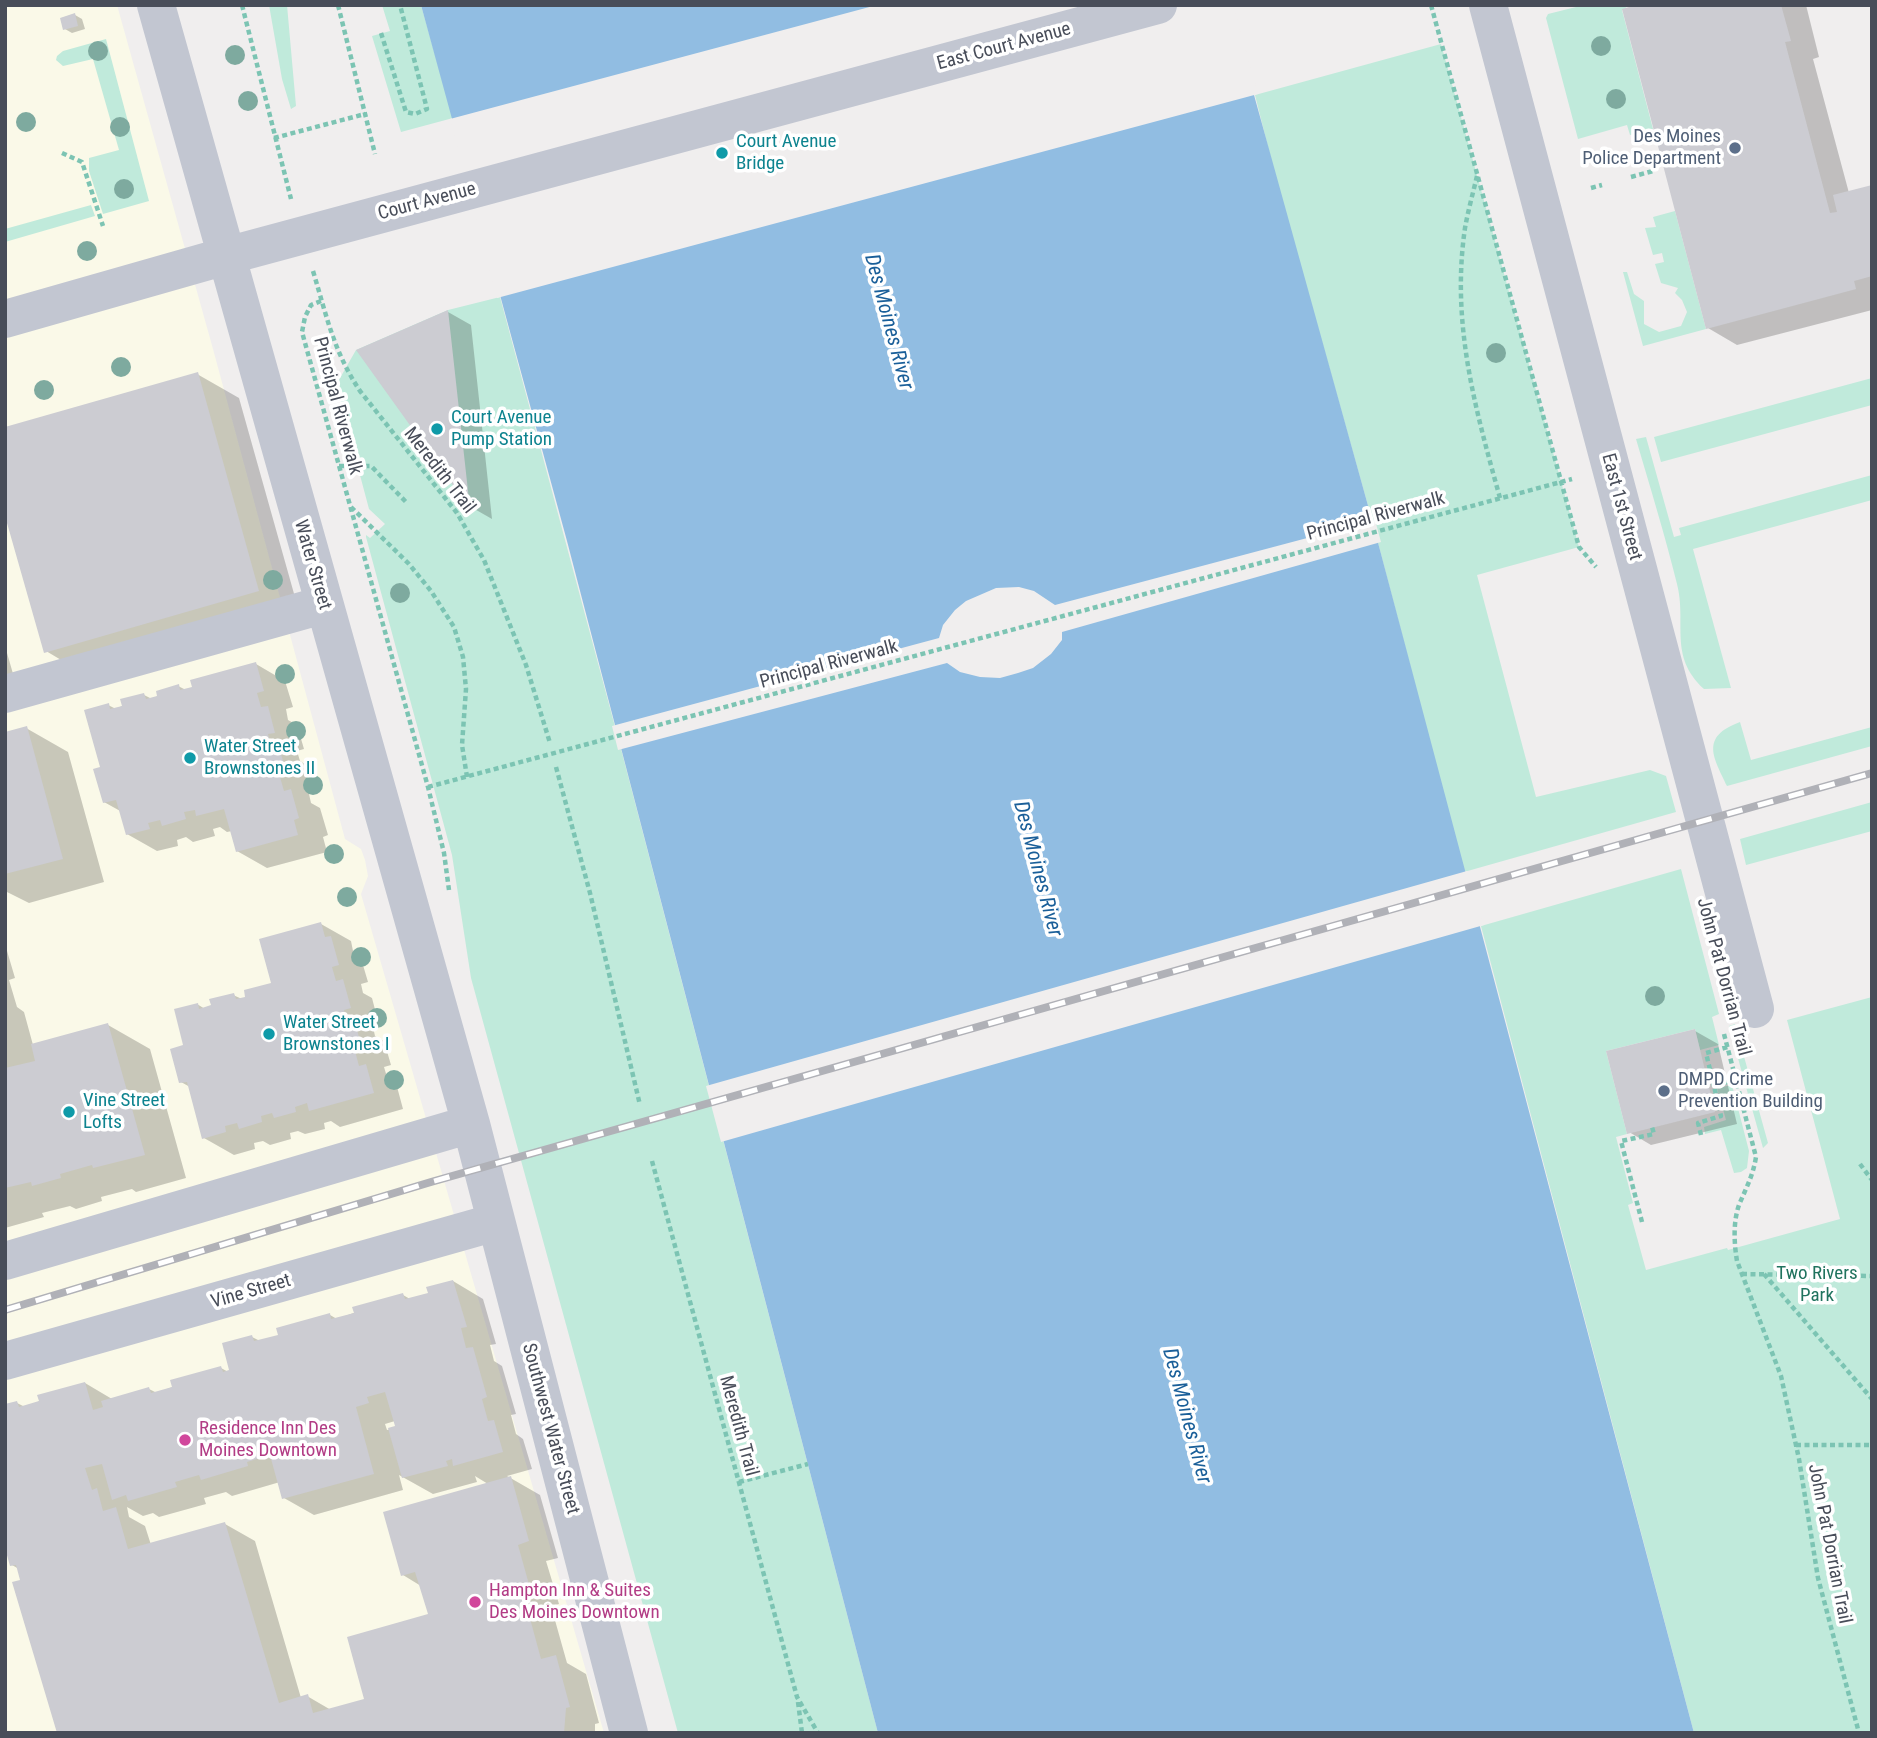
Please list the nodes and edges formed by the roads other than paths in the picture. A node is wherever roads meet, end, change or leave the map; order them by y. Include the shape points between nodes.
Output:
1 (156, 5) edge
2 (1158, 5) edge
3 (1488, 5) edge
4 (850, 88) joint
5 (226, 256) junction
6 (5, 319) edge
7 (323, 605) junction
8 (5, 694) edge
9 (1738, 1017) road end
10 (471, 1124) junction
11 (496, 1222) junction
12 (5, 1261) edge
13 (5, 1361) edge
14 (629, 1733) edge

1 - 5 street, Water Street
2 - 4 street, East Court Avenue
3 - 9 street, East 1st Street
4 - 5 street, Court Avenue
5 - 6 street, Court Avenue
5 - 7 street, Water Street
7 - 8 street
7 - 10 street, Water Street
10 - 11 street, Southwest Water Street
10 - 12 street
11 - 13 street, Vine Street
11 - 14 street, Southwest Water Street

